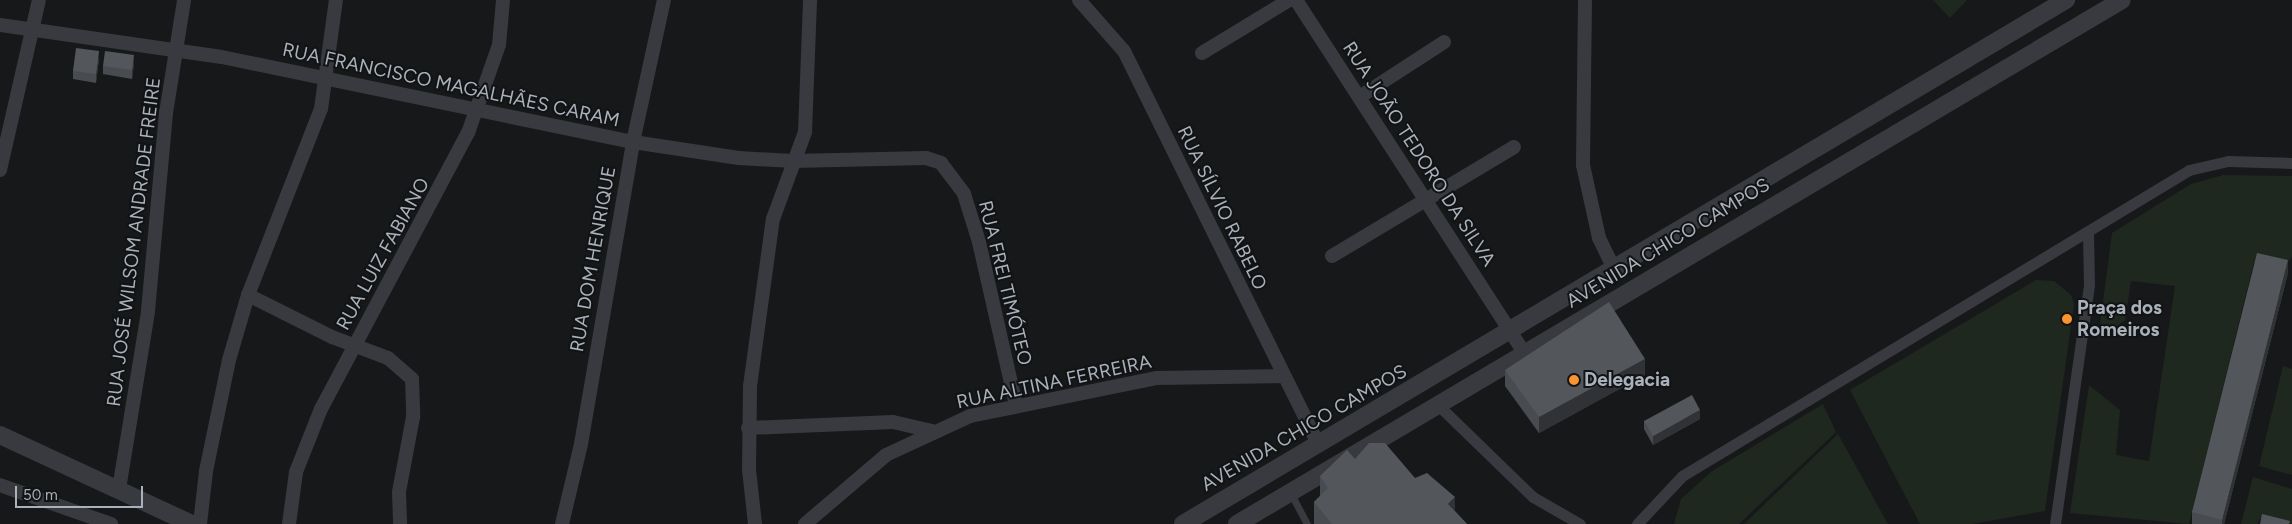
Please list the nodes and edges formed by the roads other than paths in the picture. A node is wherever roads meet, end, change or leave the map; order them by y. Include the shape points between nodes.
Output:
1 (39, 0) edge
2 (184, 0) edge
3 (336, 0) edge
4 (503, 0) edge
5 (664, 0) edge
6 (810, 0) edge
7 (1079, 0) edge
8 (1289, 0) edge
9 (1296, 0) edge
10 (1585, 0) edge
11 (2066, 0) edge
12 (2122, 0) edge
13 (0, 25) edge
14 (32, 31) junction
15 (1444, 42) dead end
16 (175, 51) junction
17 (1202, 53) dead end
18 (328, 80) junction
19 (1361, 96) junction
20 (479, 107) junction
21 (1867, 119) junction
22 (633, 142) junction
23 (1881, 142) junction
24 (1514, 147) dead end
25 (896, 157) joint
26 (793, 162) junction
27 (2292, 163) edge
28 (0, 170) edge
29 (1427, 197) junction
30 (2088, 232) junction
31 (1332, 256) dead end
32 (1614, 269) junction
33 (248, 295) junction
34 (1508, 331) junction
35 (353, 345) junction
36 (1524, 353) junction
37 (1284, 376) junction
38 (1016, 405) junction
39 (1438, 405) junction
40 (748, 428) junction
41 (932, 431) junction
42 (0, 435) edge
43 (1318, 443) junction
44 (0, 485) edge
45 (119, 489) junction
46 (1290, 492) junction
47 (1192, 522) edge
48 (111, 524) edge
49 (192, 524) edge
50 (200, 524) edge
51 (289, 524) edge
52 (400, 524) edge
53 (562, 524) edge
54 (755, 524) edge
55 (805, 524) edge
56 (1237, 524) edge
57 (1307, 524) edge
58 (1580, 524) edge
59 (1637, 524) edge
60 (2054, 524) edge

1 - 14 street
2 - 16 street, RUA JOSÉ WILSOM ANDRADE FREIRE
3 - 18 street
4 - 20 street, RUA LUIZ FABIANO via 499,45
5 - 22 street, RUA DOM HENRIQUE
6 - 26 street via 805,132
7 - 37 street, RUA SÍLVIO RABELO via 1124,51
8 - 17 street
9 - 19 street, RUA JOÃO TEDORO DA SILVA
10 - 32 street via 1583,165 1599,238
11 - 21 street, AVENIDA CHICO CAMPOS
12 - 23 street, AVENIDA CHICO CAMPOS
13 - 14 street, RUA FRANCISCO MAGALHÃES CARAM
14 - 16 street, RUA FRANCISCO MAGALHÃES CARAM
14 - 28 street
15 - 19 street
16 - 18 street, RUA FRANCISCO MAGALHÃES CARAM
16 - 45 street, RUA JOSÉ WILSOM ANDRADE FREIRE via 148,311
18 - 20 street, RUA FRANCISCO MAGALHÃES CARAM
18 - 33 street via 304,158
19 - 29 street, RUA JOÃO TEDORO DA SILVA
20 - 22 street, RUA FRANCISCO MAGALHÃES CARAM
20 - 35 street, RUA LUIZ FABIANO via 454,164
21 - 23 street
21 - 32 street, AVENIDA CHICO CAMPOS
22 - 26 street, RUA FRANCISCO MAGALHÃES CARAM
22 - 53 street, RUA DOM HENRIQUE via 581,444
23 - 36 street, AVENIDA CHICO CAMPOS
24 - 29 street
25 - 26 street, RUA FRANCISCO MAGALHÃES CARAM
25 - 38 street, RUA FREI TIMÓTEO via 941,163 964,194 979,242
26 - 40 street via 773,219
27 - 30 street via 2228,162 2189,170
29 - 31 street
29 - 34 street, RUA JOÃO TEDORO DA SILVA
30 - 59 street via 1682,476
30 - 60 street via 2089,284
32 - 34 street, AVENIDA CHICO CAMPOS
33 - 35 street
33 - 50 street via 214,427
34 - 36 street, RUA JOÃO TEDORO DA SILVA
34 - 43 street, AVENIDA CHICO CAMPOS
35 - 51 street, RUA LUIZ FABIANO via 307,440
35 - 52 street via 388,358 412,380 413,417 399,492
36 - 39 street, AVENIDA CHICO CAMPOS
37 - 38 street, RUA ALTINA FERREIRA via 1182,375
37 - 43 street, RUA SÍLVIO RABELO
38 - 41 street, RUA ALTINA FERREIRA
39 - 46 street, AVENIDA CHICO CAMPOS
39 - 58 street via 1533,497
40 - 41 street via 893,422
40 - 54 street
41 - 55 street, RUA ALTINA FERREIRA via 886,455
42 - 45 street
43 - 47 street, AVENIDA CHICO CAMPOS
44 - 48 street
45 - 49 street
46 - 56 street, AVENIDA CHICO CAMPOS
46 - 57 lane

